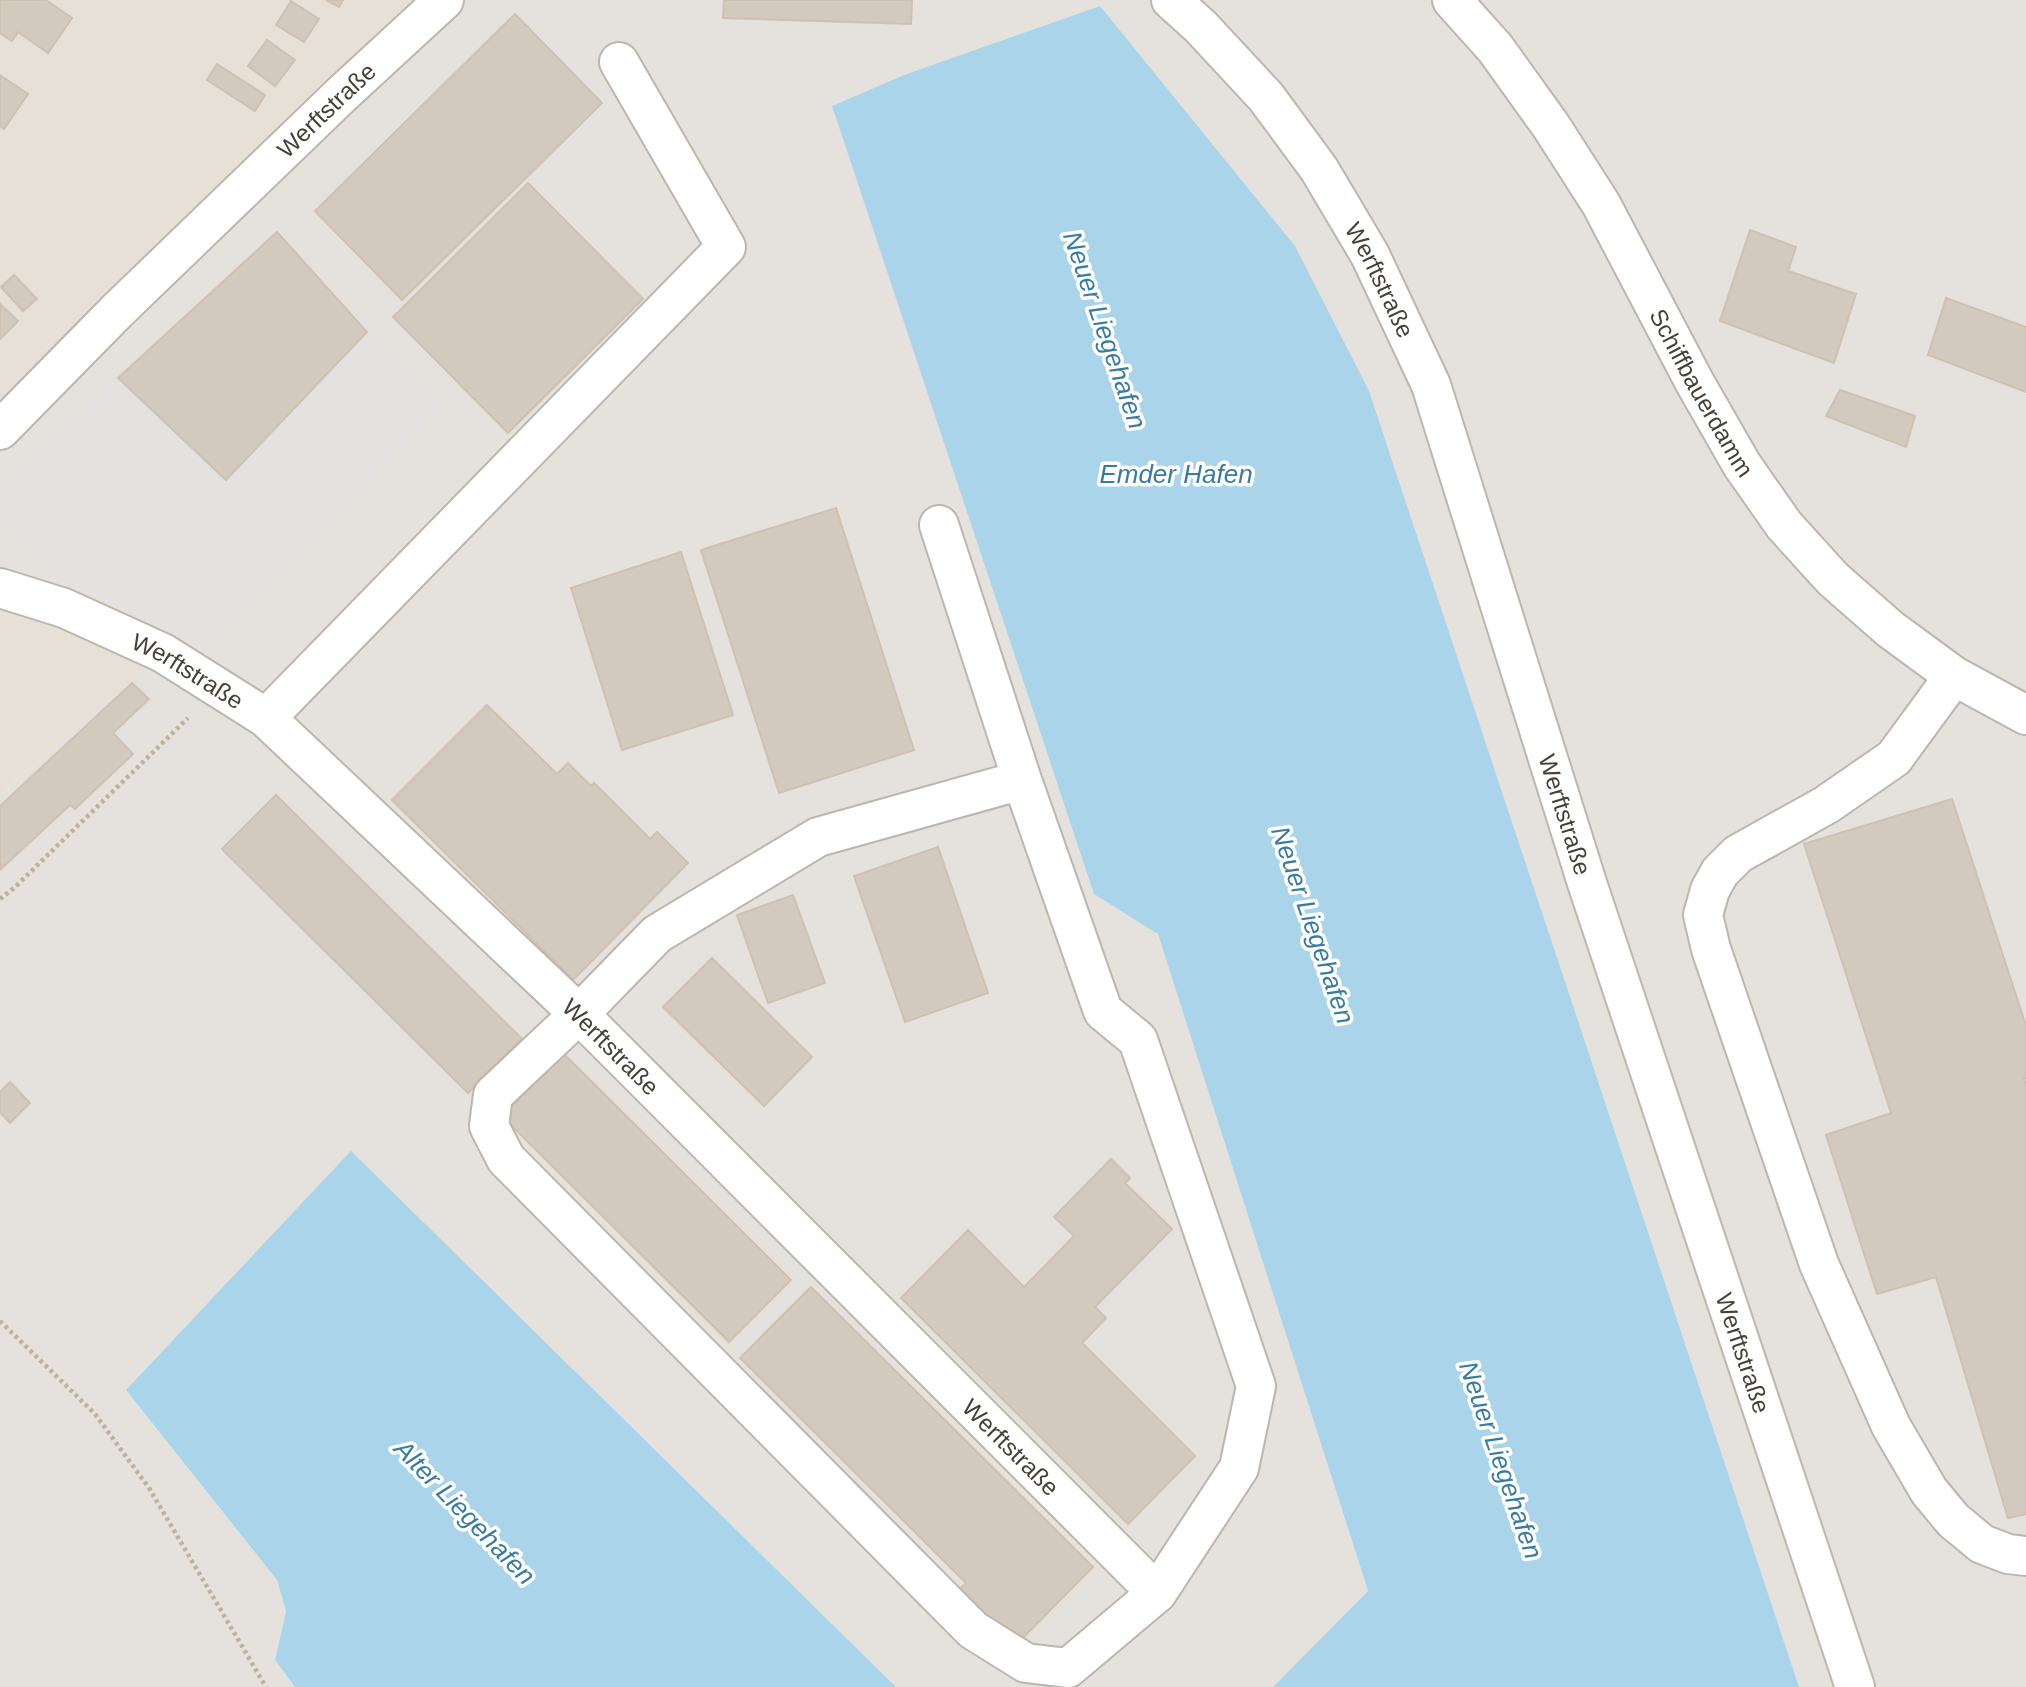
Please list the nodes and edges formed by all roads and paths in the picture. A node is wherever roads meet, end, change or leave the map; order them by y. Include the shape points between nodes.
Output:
1 (444, 0) edge
2 (1171, 0) edge
3 (1452, 0) edge
4 (619, 62) dead end
5 (0, 430) edge
6 (939, 525) dead end
7 (0, 588) edge
8 (1954, 676) junction
9 (219, 688) junction
10 (2026, 715) edge
11 (266, 718) junction
12 (1022, 780) junction
13 (0, 899) edge
14 (579, 1014) junction
15 (0, 1321) edge
16 (2026, 1556) edge
17 (1157, 1593) junction
18 (265, 1687) edge
19 (1855, 1687) edge

1 - 5 street, Werftstraße via 117,311
2 - 19 street, Werftstraße via 1266,97 1319,169 1370,255 1431,385 1587,883
3 - 8 street, Schiffbauerdamm via 1495,48 1601,204 1742,466 1784,525 1833,579
4 - 11 street via 726,247
6 - 12 street
7 - 9 street, Werftstraße via 64,608 163,653
8 - 10 street, Schiffbauerdamm
8 - 16 street via 1894,758 1826,804 1738,854 1720,872 1703,915 1819,1264 1891,1426 1929,1491 1953,1520 1982,1544
9 - 11 street, Werftstraße
9 - 13 path
11 - 14 street, Werftstraße
12 - 14 street via 818,837 657,934
12 - 17 street via 1103,1012 1138,1040 1256,1387 1239,1468
14 - 17 street, Werftstraße
14 - 17 street via 493,1095 489,1126 506,1159 973,1630 1026,1663 1068,1668
15 - 18 path via 94,1414 149,1488

